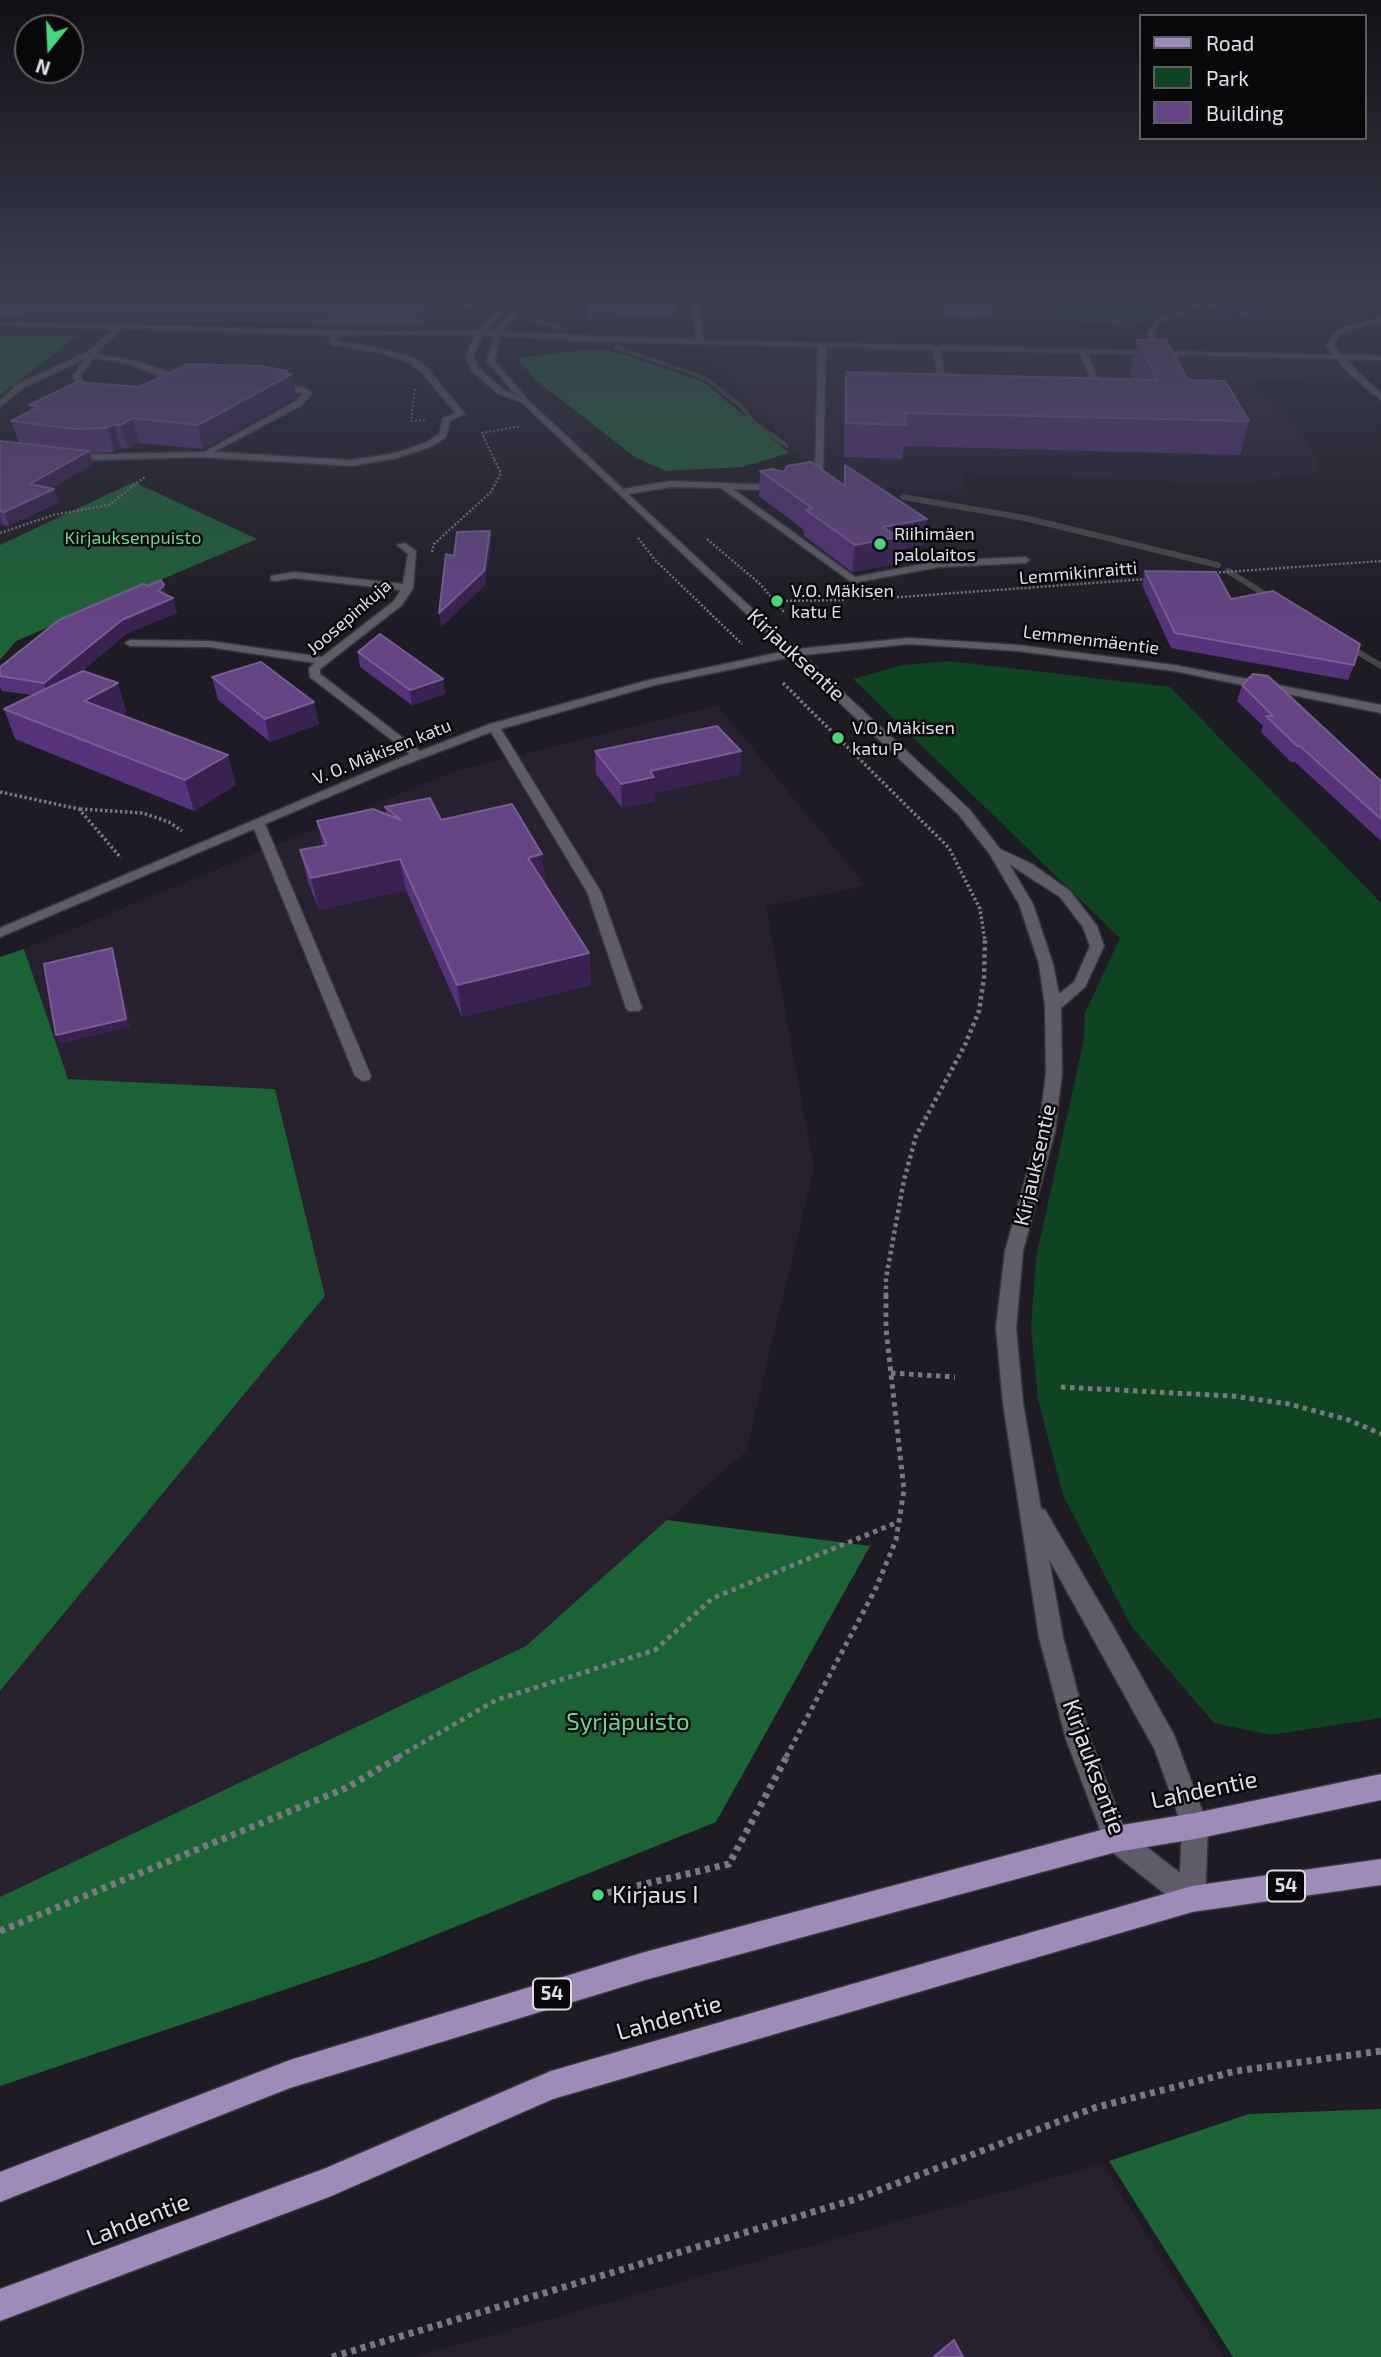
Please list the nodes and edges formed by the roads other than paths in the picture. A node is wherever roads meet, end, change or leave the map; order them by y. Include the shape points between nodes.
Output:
1 (292, 407) edge
2 (455, 407) edge
3 (530, 407) edge
4 (821, 407) edge
5 (1093, 407) edge
6 (1106, 407) edge
7 (198, 454) junction
8 (58, 457) edge
9 (819, 471) edge
10 (722, 485) junction
11 (622, 492) junction
12 (780, 493) edge
13 (401, 545) dead end
14 (1026, 560) dead end
15 (275, 578) dead end
16 (408, 588) junction
17 (130, 643) dead end
18 (794, 653) junction
19 (324, 661) junction
20 (1381, 709) edge
21 (494, 727) junction
22 (418, 755) junction
23 (258, 823) junction
24 (995, 852) junction
25 (0, 933) edge
26 (1053, 1006) junction
27 (634, 1008) dead end
28 (363, 1076) dead end
29 (1032, 1508) junction
30 (1381, 1787) edge
31 (1195, 1826) junction
32 (1116, 1839) junction
33 (1381, 1872) edge
34 (1192, 1899) junction
35 (0, 2187) edge
36 (0, 2305) edge

1 - 7 street via 218,449
2 - 7 street via 461,414 446,420 443,435 397,455 351,463
3 - 11 street, Kirjauksentie
4 - 9 street
5 - 6 street
7 - 8 street
10 - 11 street via 671,484
10 - 12 street via 771,487
10 - 14 street via 853,580 939,564
11 - 18 street, Kirjauksentie
13 - 16 street, Joosepinkuja via 413,553
15 - 16 street via 294,575
16 - 19 street, Joosepinkuja via 398,603
17 - 19 street via 209,644
18 - 20 street, Lemmenmäentie via 909,641 1018,648 1174,668
18 - 21 street, V. O. Mäkisen katu via 653,682
18 - 24 street, Kirjauksentie via 964,812
19 - 22 street, Joosepinkuja via 315,668 319,681
21 - 22 street, V. O. Mäkisen katu
21 - 27 street via 594,892
22 - 23 street, V. O. Mäkisen katu
23 - 25 street, V. O. Mäkisen katu
23 - 28 street
24 - 26 street, Kirjauksentie via 1026,904 1046,964
24 - 26 street via 1027,867 1065,894 1090,926 1097,946 1080,984
26 - 29 street, Kirjauksentie via 1054,1073 1047,1130 1014,1251 1006,1328 1013,1403
29 - 31 street, Kirjauksentie via 1165,1744
29 - 32 street, Kirjauksentie via 1051,1637 1079,1739
30 - 31 main road, Lahdentie / 54
31 - 32 main road, Lahdentie / 54
31 - 34 street, Kirjauksentie
32 - 34 street, Kirjauksentie
32 - 35 main road, Lahdentie / 54 via 645,1966 290,2074
33 - 34 main road, Lahdentie / 54
34 - 36 main road, Lahdentie / 54 via 551,2085 329,2182

